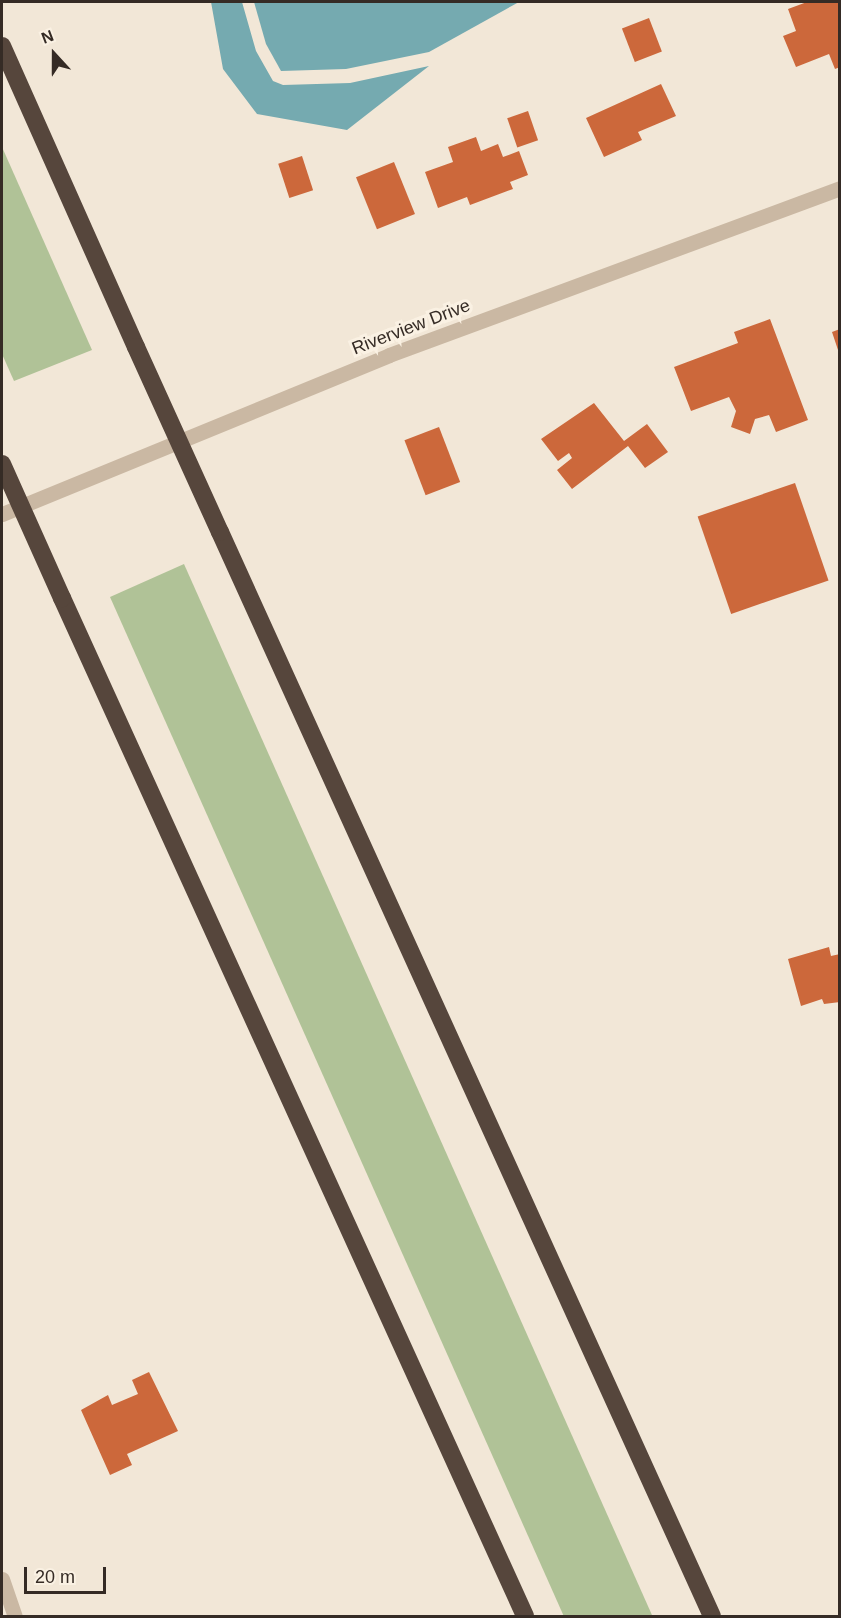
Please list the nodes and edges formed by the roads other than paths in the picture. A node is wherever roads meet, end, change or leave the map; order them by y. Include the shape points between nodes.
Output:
1 (2, 46) edge
2 (840, 188) edge
3 (2, 465) edge
4 (2, 514) edge
5 (2, 1579) edge
6 (15, 1617) edge
7 (525, 1617) edge
8 (712, 1617) edge

1 - 8 highway, bridge
2 - 4 street, Riverview Drive via 389,355
3 - 7 highway, bridge
5 - 6 street

